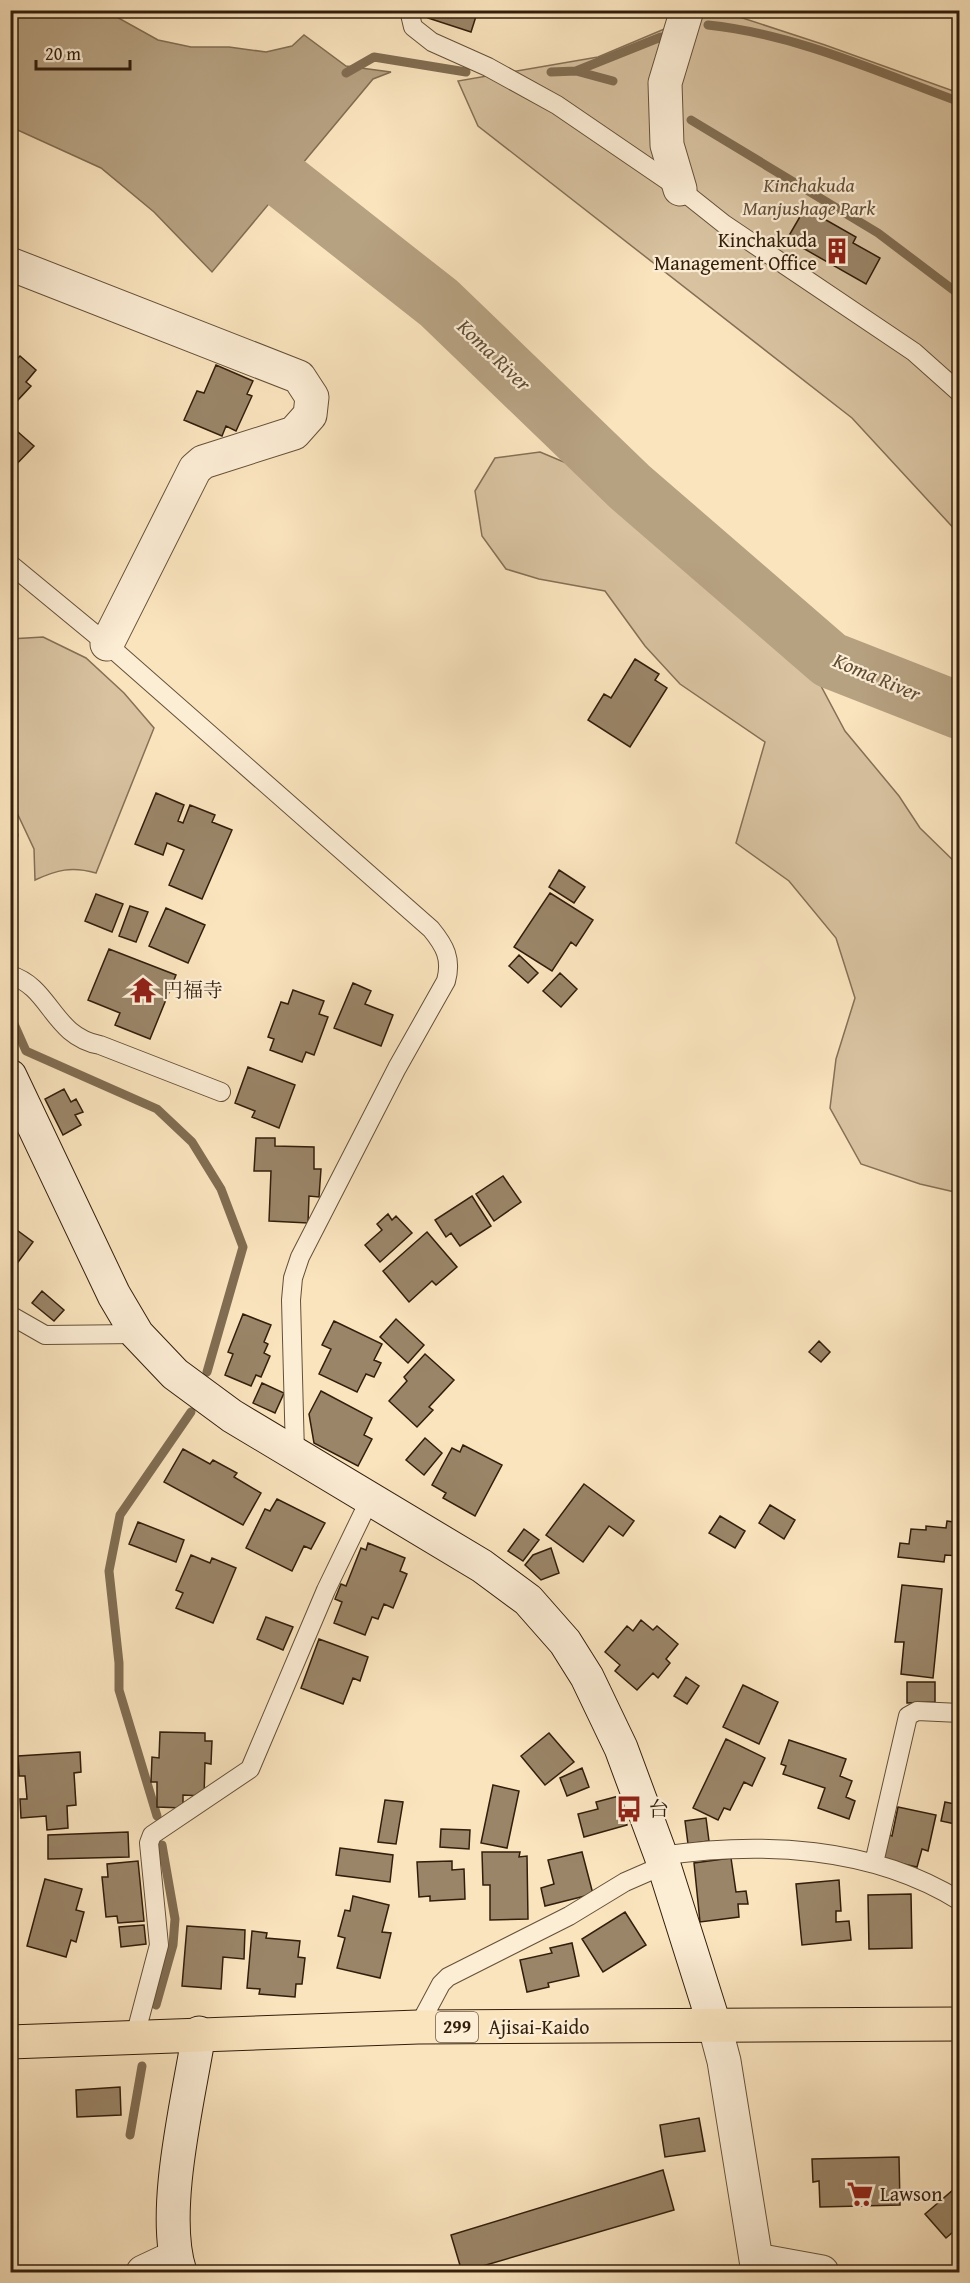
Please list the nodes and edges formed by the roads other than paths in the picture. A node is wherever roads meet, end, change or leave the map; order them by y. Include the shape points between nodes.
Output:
1 (409, 10) edge
2 (680, 13) edge
3 (680, 189) junction
4 (10, 264) edge
5 (943, 379) junction
6 (960, 393) edge
7 (960, 402) edge
8 (10, 564) edge
9 (107, 644) junction
10 (10, 975) edge
11 (10, 1076) edge
12 (221, 1092) dead end
13 (10, 1315) edge
14 (137, 1334) junction
15 (295, 1454) junction
16 (370, 1499) junction
17 (960, 1713) edge
18 (662, 1860) junction
19 (874, 1863) junction
20 (960, 1901) edge
21 (960, 2024) edge
22 (418, 2027) junction
23 (715, 2027) junction
24 (199, 2033) junction
25 (135, 2036) junction
26 (10, 2042) edge
27 (178, 2265) edge
28 (758, 2266) edge
29 (143, 2272) edge
30 (822, 2272) edge

1 - 3 lane via 413,27 432,42 557,105
2 - 3 street via 665,83 667,144
3 - 5 lane via 724,224 914,352
4 - 9 street via 299,377 312,397 310,415 294,433 203,462 195,469
5 - 6 lane
5 - 7 lane
8 - 9 lane
9 - 15 lane via 431,929 448,956 446,981 397,1068 300,1257 293,1278
10 - 12 lane via 23,980 49,1005 56,1019 84,1042
11 - 14 street via 100,1269
13 - 14 lane via 45,1335
14 - 15 street via 175,1374 206,1398
15 - 16 street
16 - 18 street via 482,1566 528,1600 565,1642 587,1677 621,1748
16 - 25 lane via 326,1590 250,1769 152,1835 149,1843 159,1946
17 - 19 lane via 917,1711 908,1716
18 - 19 lane via 702,1850 739,1848 792,1850
18 - 22 lane via 569,1916 448,1977
18 - 23 street
19 - 20 lane
21 - 23 highway, Ajisai-Kaido / 299
22 - 23 highway, Ajisai-Kaido / 299
22 - 24 highway, Ajisai-Kaido / 299
23 - 28 street
24 - 25 highway, Ajisai-Kaido / 299
24 - 27 street via 177,2170
25 - 26 highway, Ajisai-Kaido / 299
27 - 29 street
28 - 30 street

